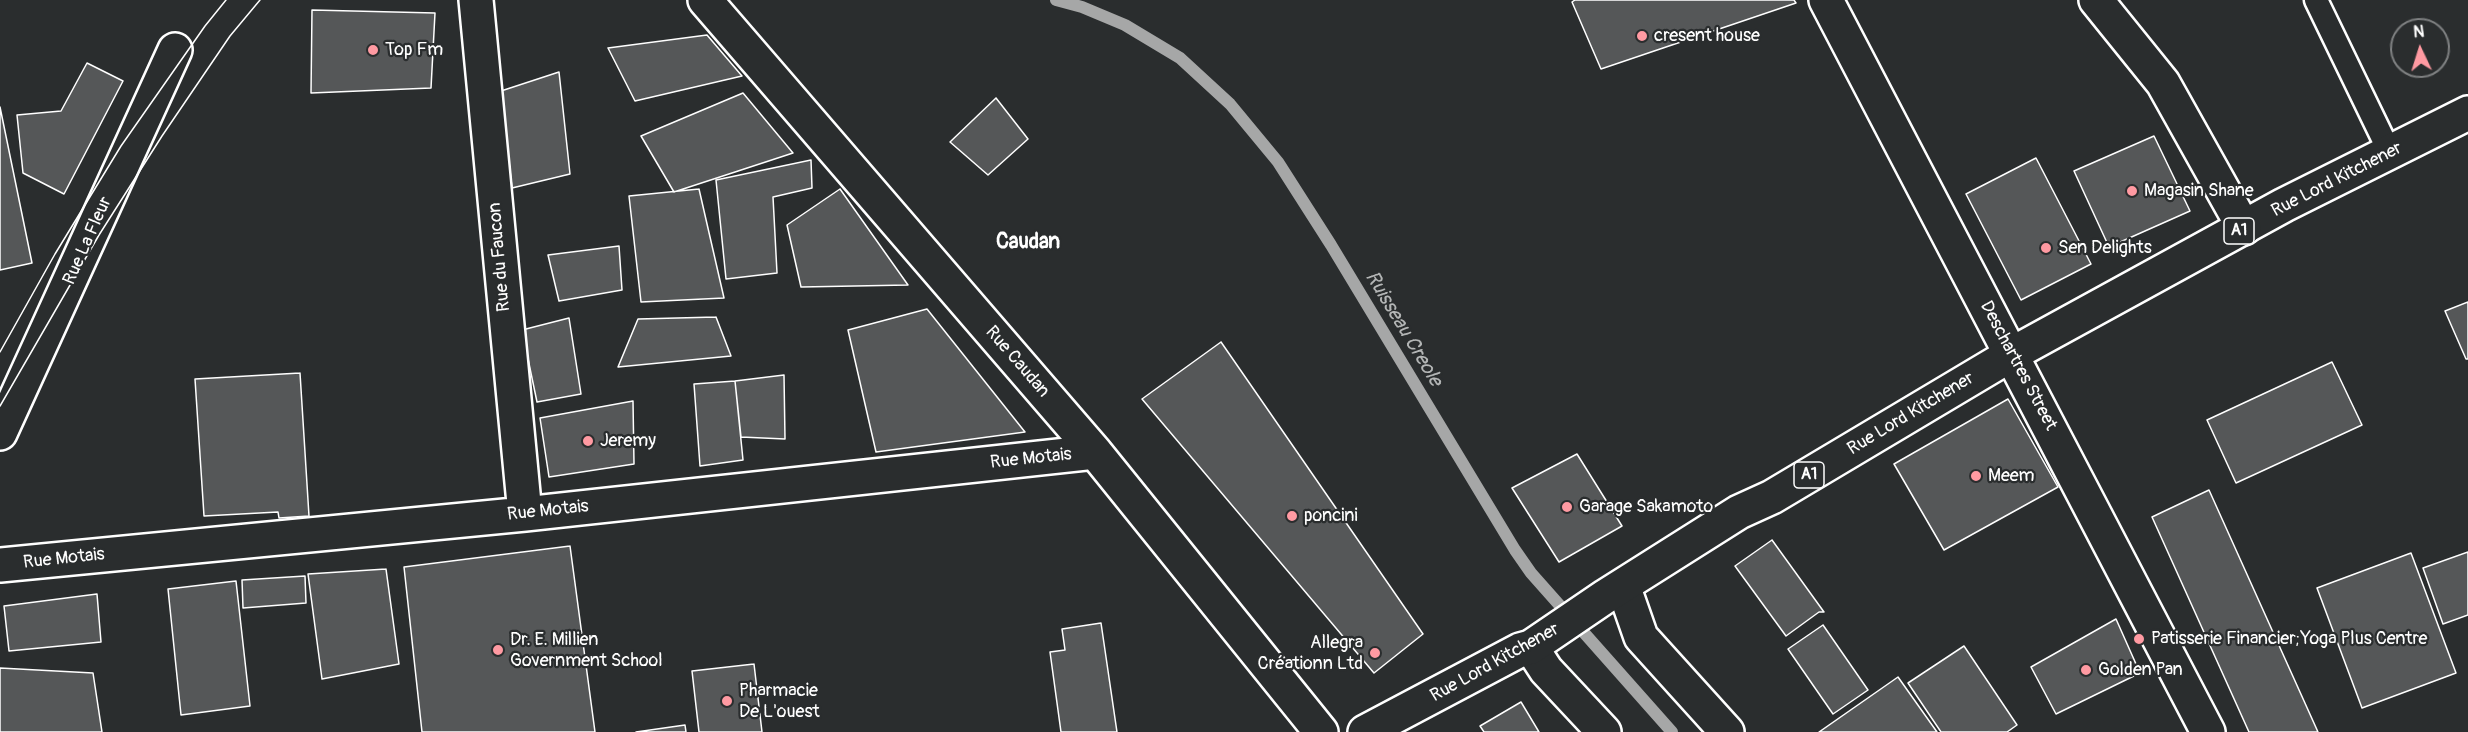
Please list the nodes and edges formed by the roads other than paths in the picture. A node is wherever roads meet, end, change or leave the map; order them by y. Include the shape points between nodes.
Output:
1 (476, 0) edge
2 (705, 0) edge
3 (1826, 0) edge
4 (2096, 0) edge
5 (2316, 0) edge
6 (175, 50) dead end
7 (2468, 113) edge
8 (2390, 153) junction
9 (2244, 228) junction
10 (2012, 354) junction
11 (0, 433) edge
12 (1095, 452) junction
13 (525, 513) junction
14 (0, 566) edge
15 (1613, 592) junction
16 (1531, 647) junction
17 (1381, 730) edge
18 (1321, 732) edge
19 (1604, 732) edge
20 (1727, 732) edge
21 (2208, 732) edge

1 - 13 main road, Rue du Faucon
2 - 12 main road, Rue Caudan
3 - 10 main road, Deschartres Street
4 - 9 main road via 2163,83
5 - 8 lane
6 - 11 main road, Rue La Fleur
7 - 8 main road, Rue Lord Kitchener / A1
8 - 9 main road, Rue Lord Kitchener / A1
9 - 10 main road, Rue Lord Kitchener / A1
10 - 15 main road, Rue Lord Kitchener / A1 via 1772,497 1739,512
10 - 21 main road, Deschartres Street
12 - 13 main road, Rue Motais
12 - 18 main road, Rue Caudan
13 - 14 main road, Rue Motais
15 - 16 main road, Rue Lord Kitchener / A1
15 - 20 main road via 1626,594 1641,638
16 - 17 main road, Rue Lord Kitchener / A1
16 - 19 main road via 1546,670

